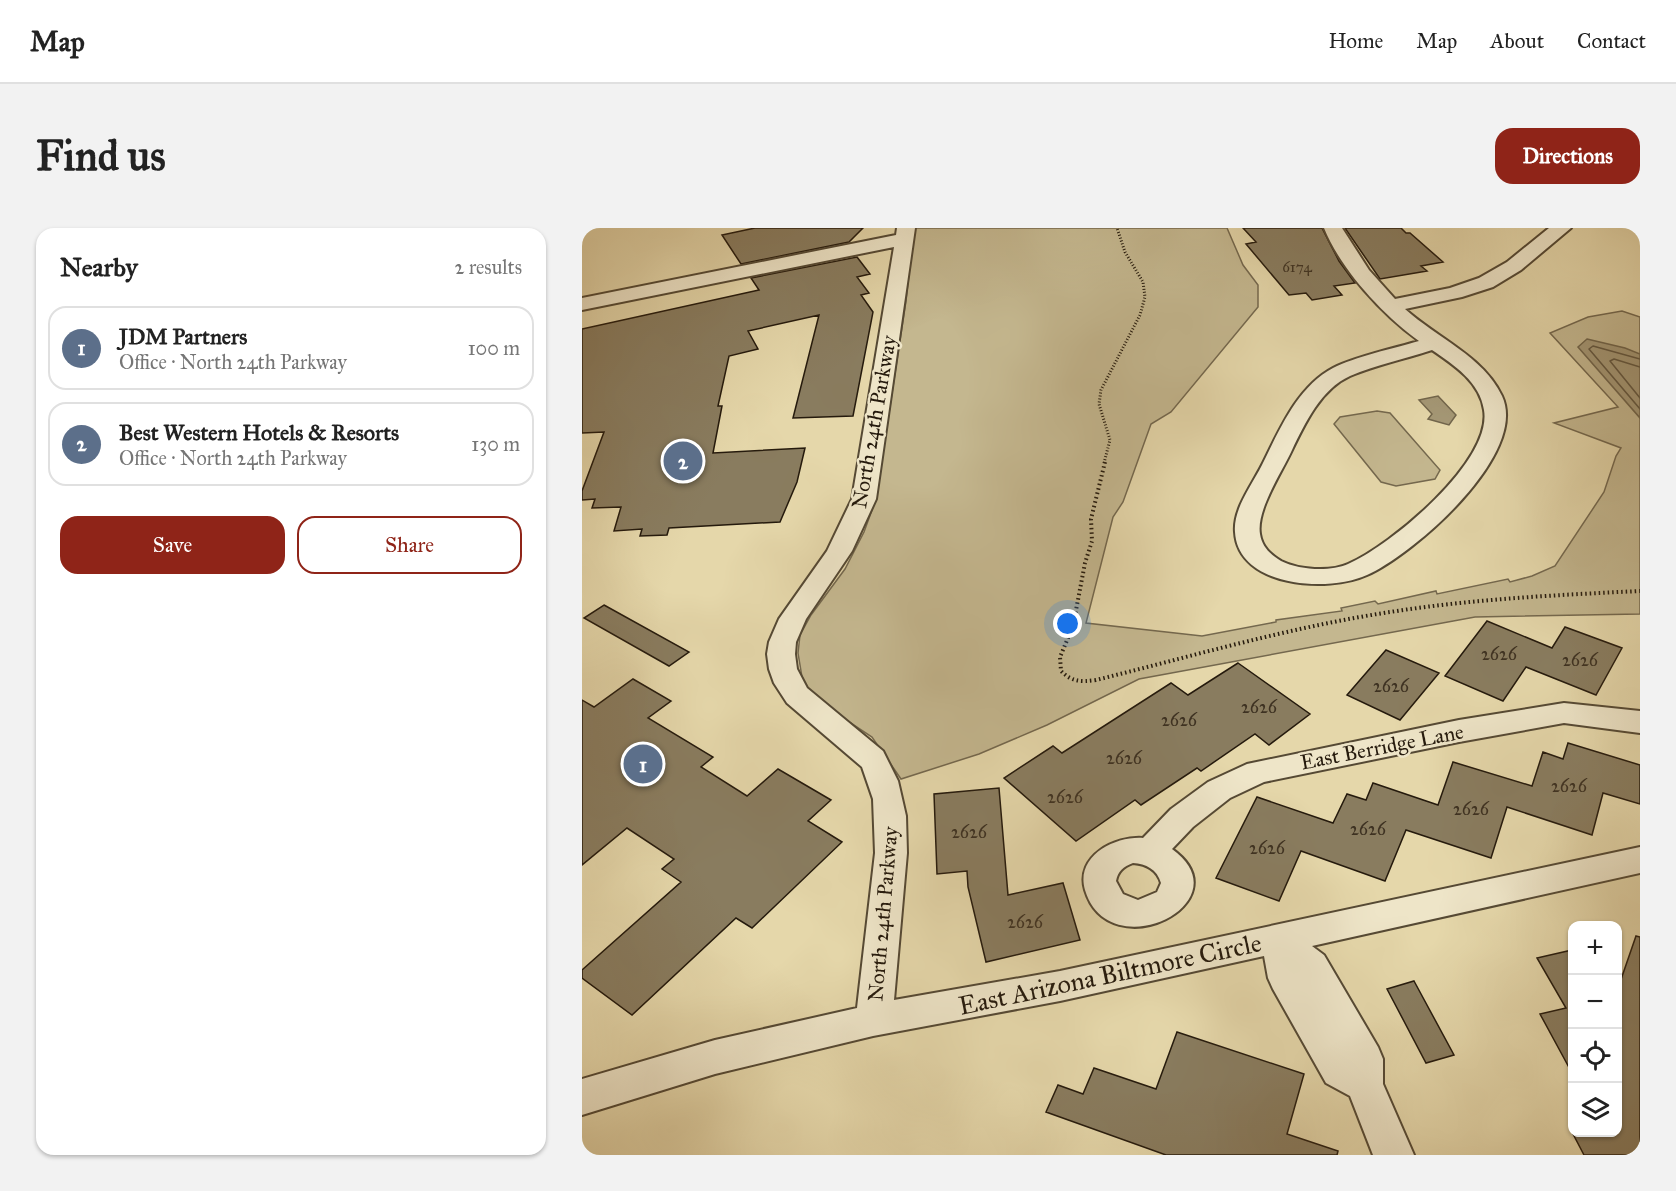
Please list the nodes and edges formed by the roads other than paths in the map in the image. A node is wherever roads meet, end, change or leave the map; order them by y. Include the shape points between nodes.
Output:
1 (1333, 228) edge
2 (1562, 228) edge
3 (904, 238) edge
4 (582, 304) edge
5 (1390, 306) junction
6 (582, 314) edge
7 (1434, 343) junction
8 (1640, 722) edge
9 (1151, 851) dead end
10 (1640, 860) edge
11 (1279, 939) junction
12 (873, 1020) junction
13 (582, 1097) edge
14 (1395, 1155) edge

1 - 5 street via 1361,274
2 - 5 street via 1514,267 1489,281 1447,295
3 - 4 street
3 - 6 street
3 - 12 street, North 24th Parkway via 864,499 855,526 797,612 781,654 788,681 798,695 875,761 886,787 892,821 890,864
5 - 7 street
7 - 7 street via 1475,373 1496,411 1496,428 1490,443 1468,478 1423,526 1356,571 1326,578 1303,577 1261,559 1250,549 1247,521 1311,396 1341,372
8 - 9 street, East Berridge Lane via 1564,713 1258,772 1219,790 1182,818
10 - 11 street, East Arizona Biltmore Circle
11 - 12 street, East Arizona Biltmore Circle via 1060,986
11 - 14 street via 1285,978 1339,1071 1364,1084
12 - 13 street, East Arizona Biltmore Circle via 716,1057

